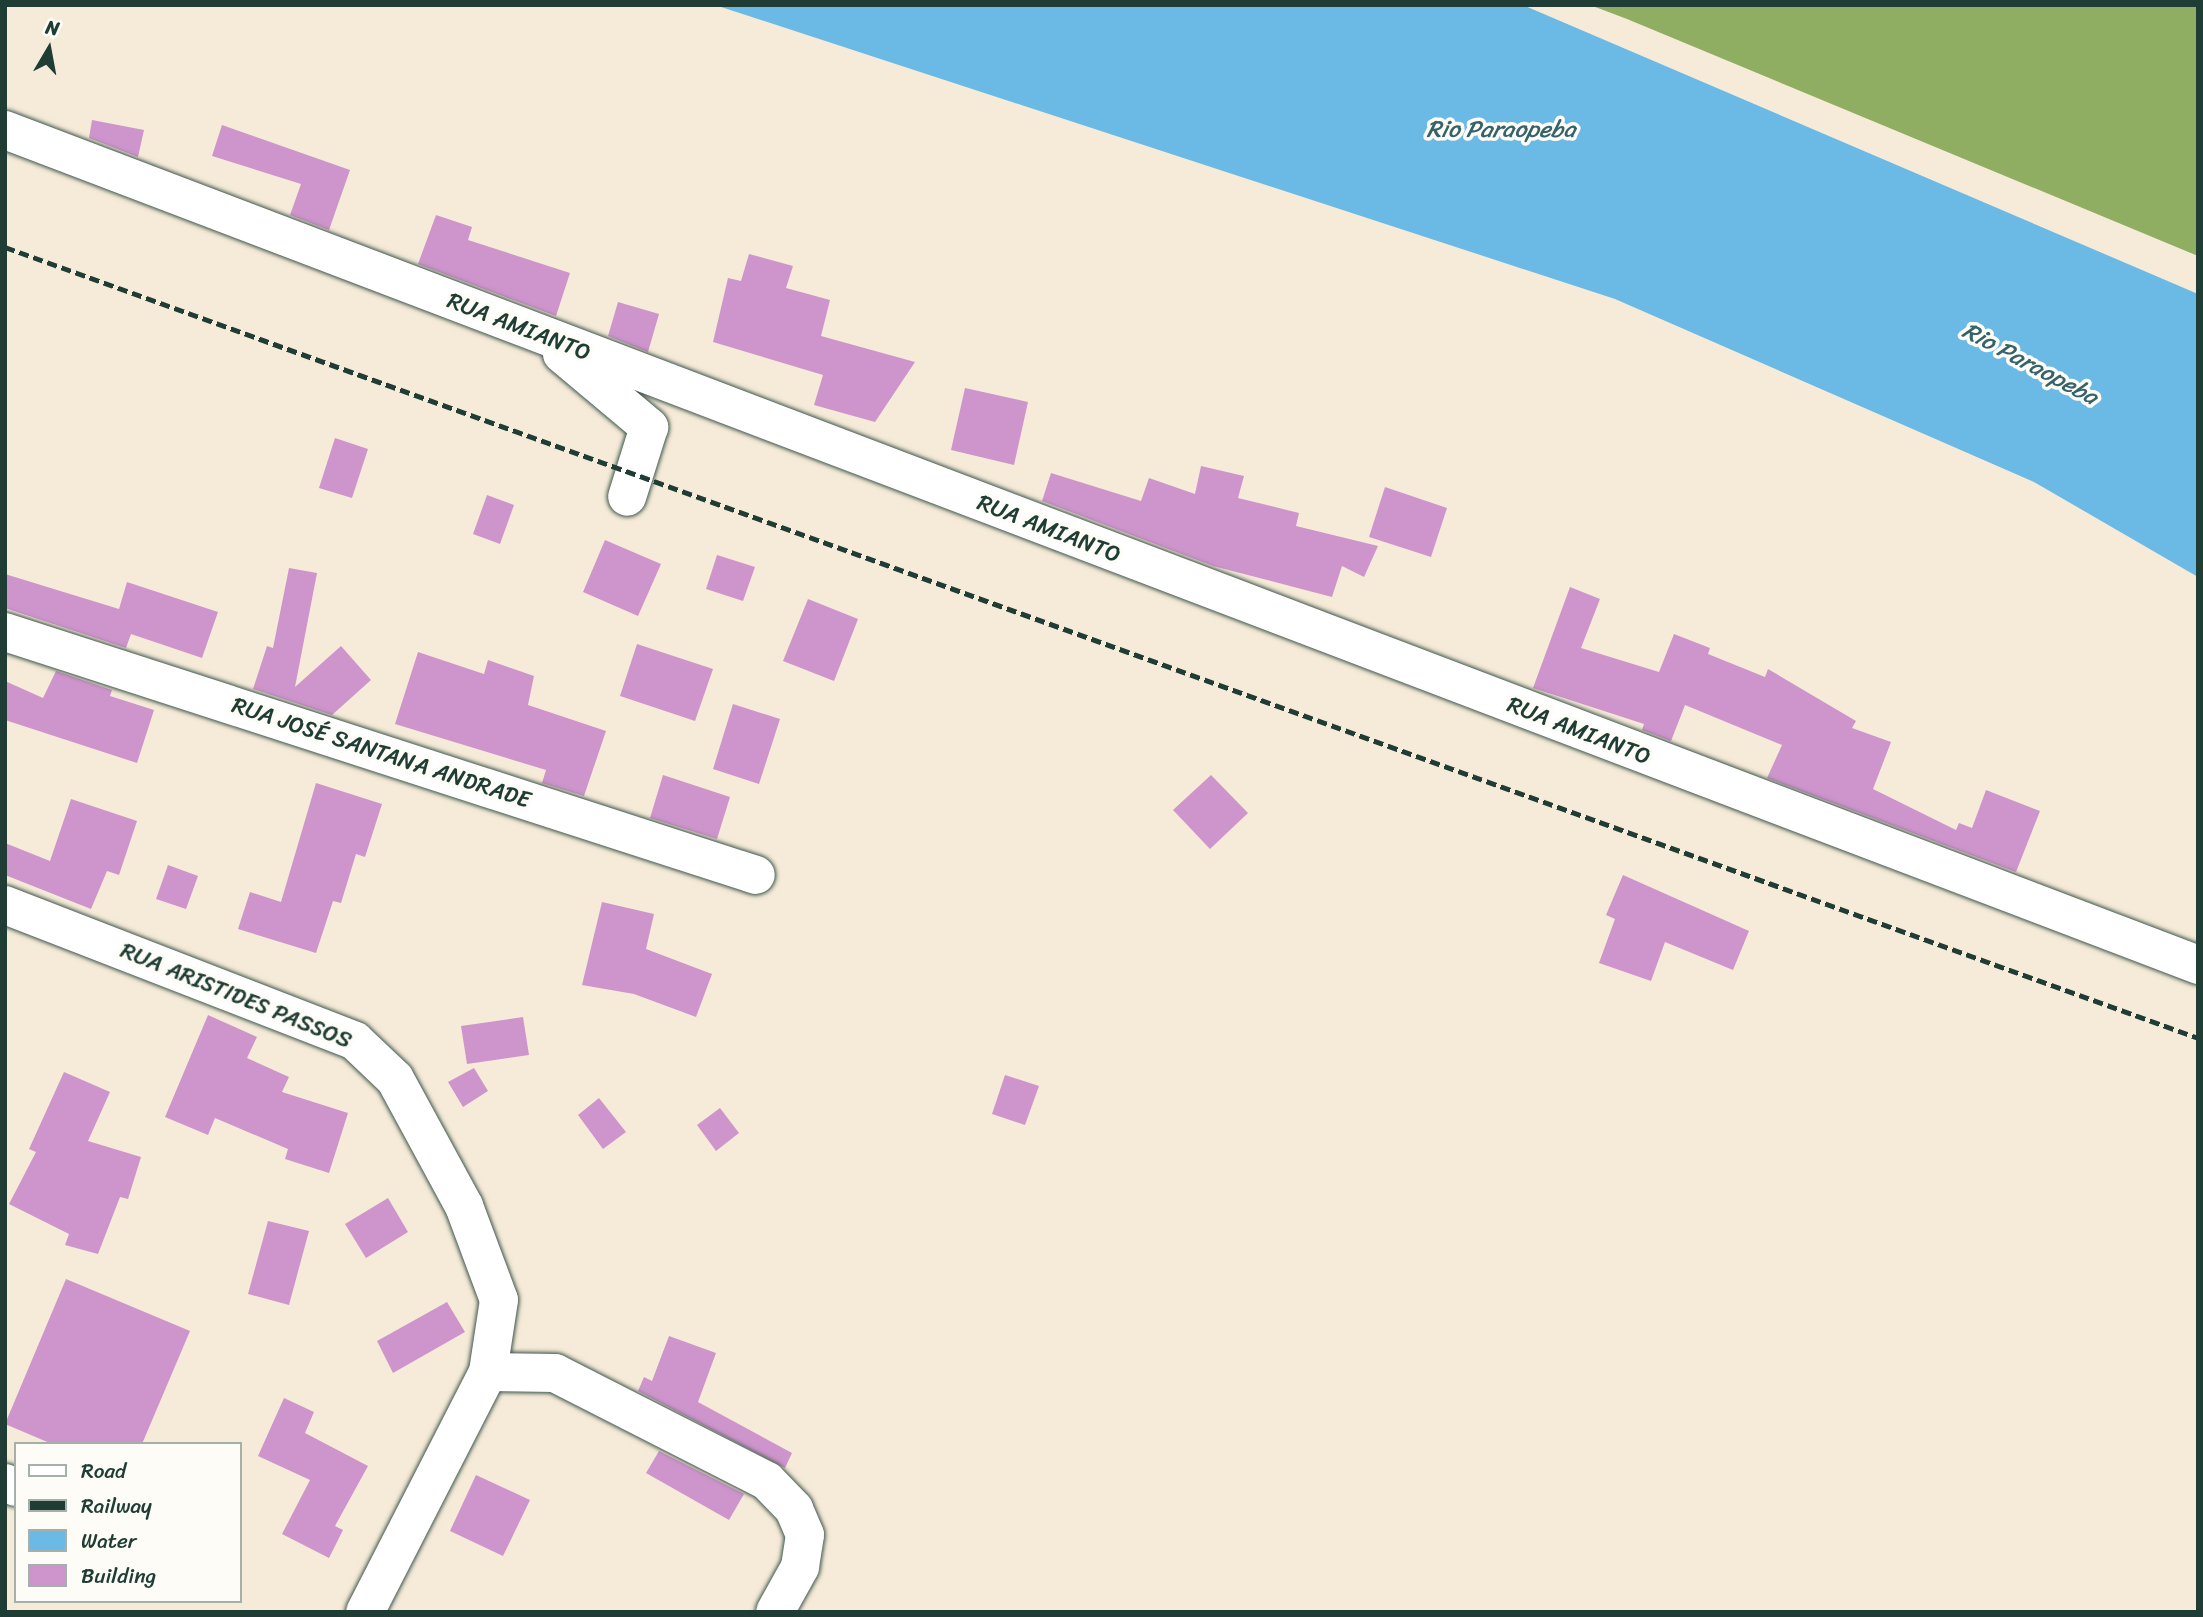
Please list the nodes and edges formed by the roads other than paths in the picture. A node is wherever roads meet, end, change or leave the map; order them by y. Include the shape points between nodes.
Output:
1 (5, 130) edge
2 (539, 334) junction
3 (627, 497) dead end
4 (5, 632) edge
5 (756, 875) dead end
6 (5, 905) edge
7 (2198, 965) edge
8 (488, 1372) junction
9 (365, 1612) edge
10 (775, 1612) edge

1 - 2 street, RUA AMIANTO
2 - 3 street via 649,427
2 - 7 street, RUA AMIANTO
4 - 5 street, RUA JOSÉ SANTANA ANDRADE
6 - 8 street, RUA ARISTIDES PASSOS via 355,1041 395,1079 464,1206 499,1300
8 - 9 street, RUA ARISTIDES PASSOS
8 - 10 street via 555,1373 767,1481 794,1509 805,1535 800,1567

